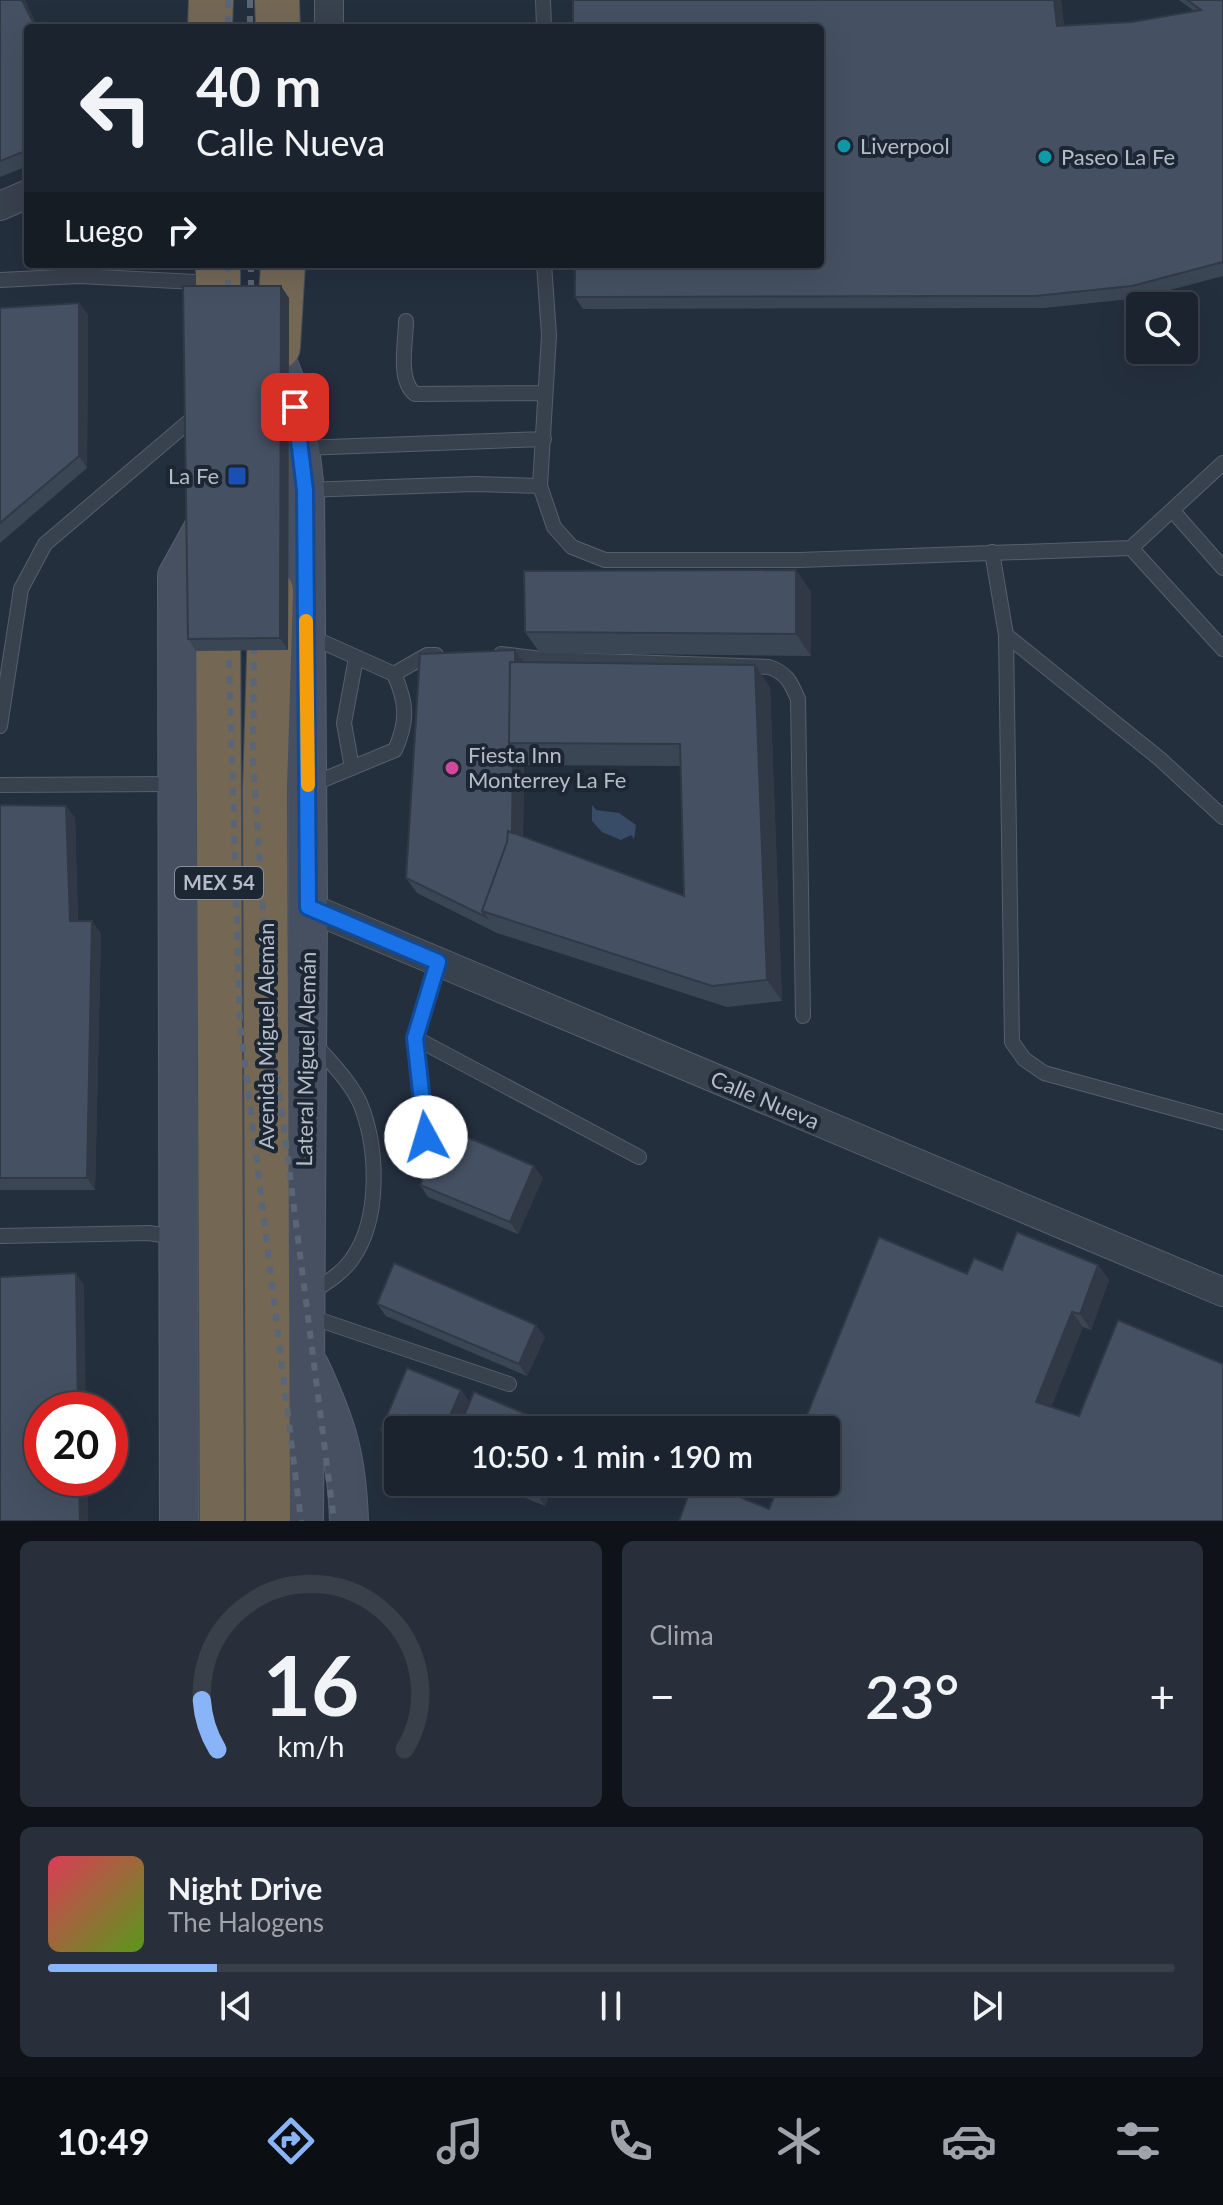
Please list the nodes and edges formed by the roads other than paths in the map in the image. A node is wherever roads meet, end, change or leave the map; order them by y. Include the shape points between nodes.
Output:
1 (211, 0) edge
2 (277, 0) edge
3 (329, 0) edge
4 (543, 0) edge
5 (210, 24) edge
6 (278, 24) edge
7 (329, 24) edge
8 (544, 24) edge
9 (24, 196) edge
10 (0, 206) edge
11 (544, 268) edge
12 (218, 273) edge
13 (290, 276) edge
14 (0, 280) edge
15 (406, 321) dead end
16 (277, 361) junction
17 (544, 393) junction
18 (544, 439) junction
19 (302, 448) junction
20 (215, 456) junction
21 (1223, 463) edge
22 (540, 486) junction
23 (305, 490) junction
24 (1172, 510) junction
25 (1131, 548) junction
26 (992, 552) junction
27 (1223, 568) edge
28 (306, 635) junction
29 (1006, 635) junction
30 (1223, 649) edge
31 (455, 654) edge
32 (483, 654) edge
33 (356, 658) junction
34 (394, 674) junction
35 (0, 726) edge
36 (352, 768) junction
37 (180, 784) junction
38 (0, 785) edge
39 (308, 786) junction
40 (1223, 817) edge
41 (308, 907) junction
42 (438, 962) junction
43 (803, 1016) dead end
44 (306, 1035) junction
45 (415, 1038) junction
46 (1223, 1122) edge
47 (426, 1137) dead end
48 (639, 1157) dead end
49 (0, 1236) edge
50 (179, 1238) junction
51 (1223, 1292) edge
52 (305, 1306) junction
53 (306, 1358) junction
54 (509, 1384) dead end
55 (179, 1521) edge
56 (222, 1521) edge
57 (268, 1521) edge
58 (304, 1521) edge
59 (349, 1521) edge

1 - 5 highway
2 - 6 highway
3 - 7 street
4 - 8 lane
9 - 10 street
11 - 17 lane via 549,335
12 - 14 lane
12 - 20 highway, Avenida Miguel Alemán / MEX 54
13 - 16 highway, Avenida Miguel Alemán / MEX 54
15 - 17 lane via 406,385 415,394
16 - 19 street, Lateral Miguel Alemán via 295,407
16 - 57 highway, Avenida Miguel Alemán / MEX 54 via 265,789
17 - 18 lane
18 - 19 lane
18 - 22 lane
19 - 23 street, Lateral Miguel Alemán
20 - 35 lane via 45,544 21,589
20 - 37 street via 177,576
20 - 56 highway, Avenida Miguel Alemán / MEX 54
21 - 24 lane
22 - 23 lane
22 - 26 lane via 560,536 572,547 605,560 800,560
23 - 28 street, Lateral Miguel Alemán
24 - 25 lane
24 - 27 lane
25 - 26 lane
25 - 30 lane
26 - 29 lane
28 - 33 lane
28 - 39 street, Lateral Miguel Alemán
29 - 40 lane
29 - 46 lane via 1012,1042 1044,1073
31 - 34 lane via 427,655
32 - 43 lane via 769,667 789,680 798,699
33 - 34 lane
33 - 36 lane via 344,723
34 - 36 lane via 406,700 404,730 395,750
36 - 39 lane
37 - 38 lane
37 - 50 street
39 - 41 street, Lateral Miguel Alemán
41 - 42 street, Calle Nueva
41 - 44 street, Lateral Miguel Alemán
42 - 45 lane
42 - 51 street, Calle Nueva
44 - 52 street, Lateral Miguel Alemán
44 - 52 lane via 359,1100 373,1162 364,1235 352,1259
45 - 47 lane
45 - 48 lane
49 - 50 lane via 149,1233
50 - 55 street
52 - 53 street, Lateral Miguel Alemán
52 - 54 lane
53 - 58 street, Lateral Miguel Alemán
53 - 59 street via 342,1443

